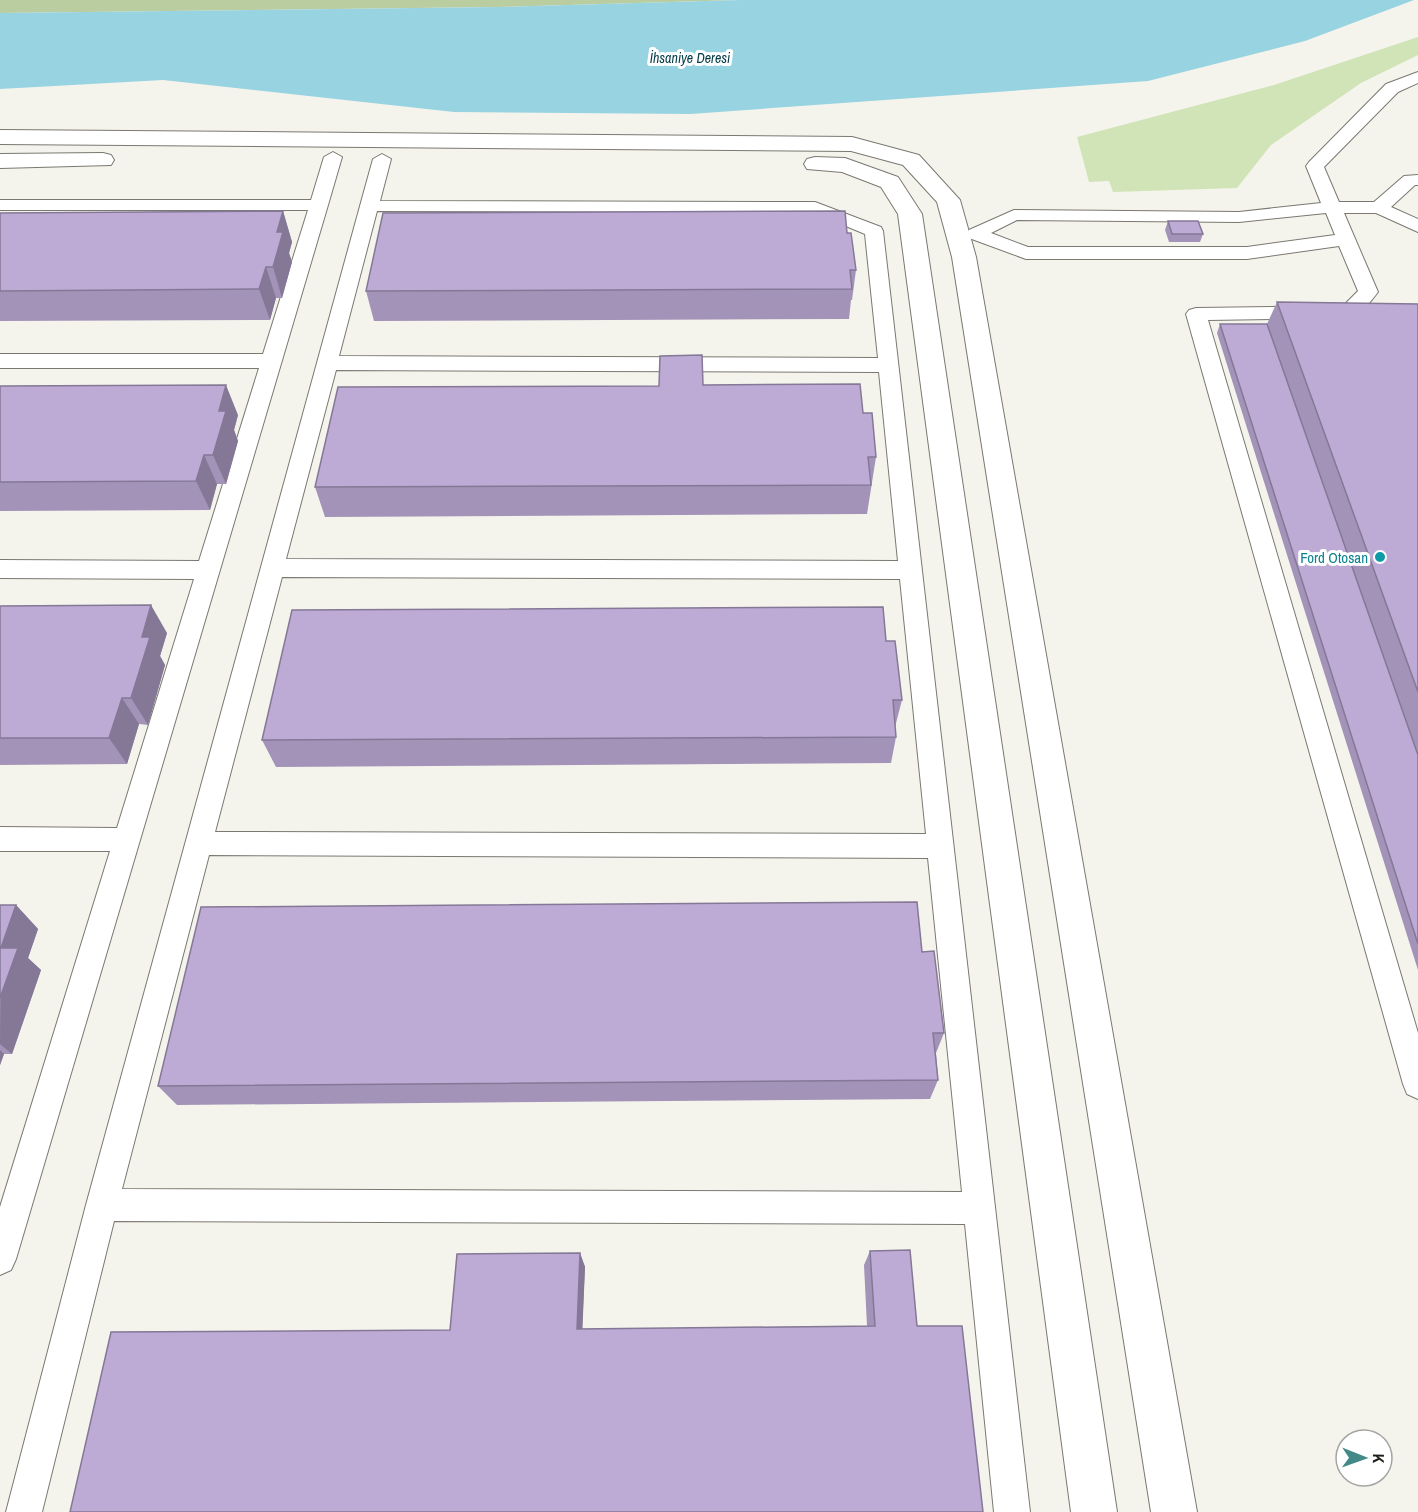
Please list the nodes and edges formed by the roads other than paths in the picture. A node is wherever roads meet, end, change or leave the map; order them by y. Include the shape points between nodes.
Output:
1 (1418, 77) edge
2 (0, 136) edge
3 (333, 157) junction
4 (382, 159) junction
5 (0, 161) edge
6 (1418, 180) edge
7 (0, 205) edge
8 (319, 205) junction
9 (369, 206) junction
10 (1333, 207) junction
11 (1379, 208) junction
12 (1418, 226) edge
13 (1346, 239) junction
14 (0, 361) edge
15 (271, 361) junction
16 (327, 363) junction
17 (888, 365) junction
18 (272, 568) junction
19 (0, 569) edge
20 (208, 570) junction
21 (909, 570) junction
22 (0, 839) edge
23 (126, 840) junction
24 (199, 843) junction
25 (939, 846) junction
26 (1418, 1084) edge
27 (102, 1205) junction
28 (979, 1208) junction
29 (7, 1211) edge
30 (0, 1259) edge
31 (24, 1512) edge
32 (1012, 1512) edge
33 (1094, 1512) edge
34 (1174, 1512) edge

1 - 10 lane via 1392,88 1315,166
2 - 34 main road via 852,144 911,160 948,200 964,257
3 - 4 main road
3 - 5 main road
3 - 8 lane
4 - 9 lane
4 - 33 main road via 845,165 890,182 910,214
6 - 11 lane via 1410,180
7 - 8 lane
8 - 15 lane
9 - 16 lane
9 - 17 lane via 815,207 874,231
10 - 11 lane
10 - 13 lane
10 - 13 lane via 1239,217 1014,215 976,234 1026,253 1247,253
11 - 12 lane
13 - 26 lane via 1368,292 1348,312 1196,314
14 - 15 lane
15 - 20 lane
16 - 17 lane
16 - 18 lane
17 - 21 lane
18 - 21 lane
18 - 24 lane
19 - 20 lane
20 - 23 lane
21 - 25 lane
22 - 23 lane
23 - 29 lane
24 - 25 lane
24 - 27 lane
25 - 28 lane
27 - 28 lane
27 - 31 lane
28 - 32 lane
29 - 30 lane

